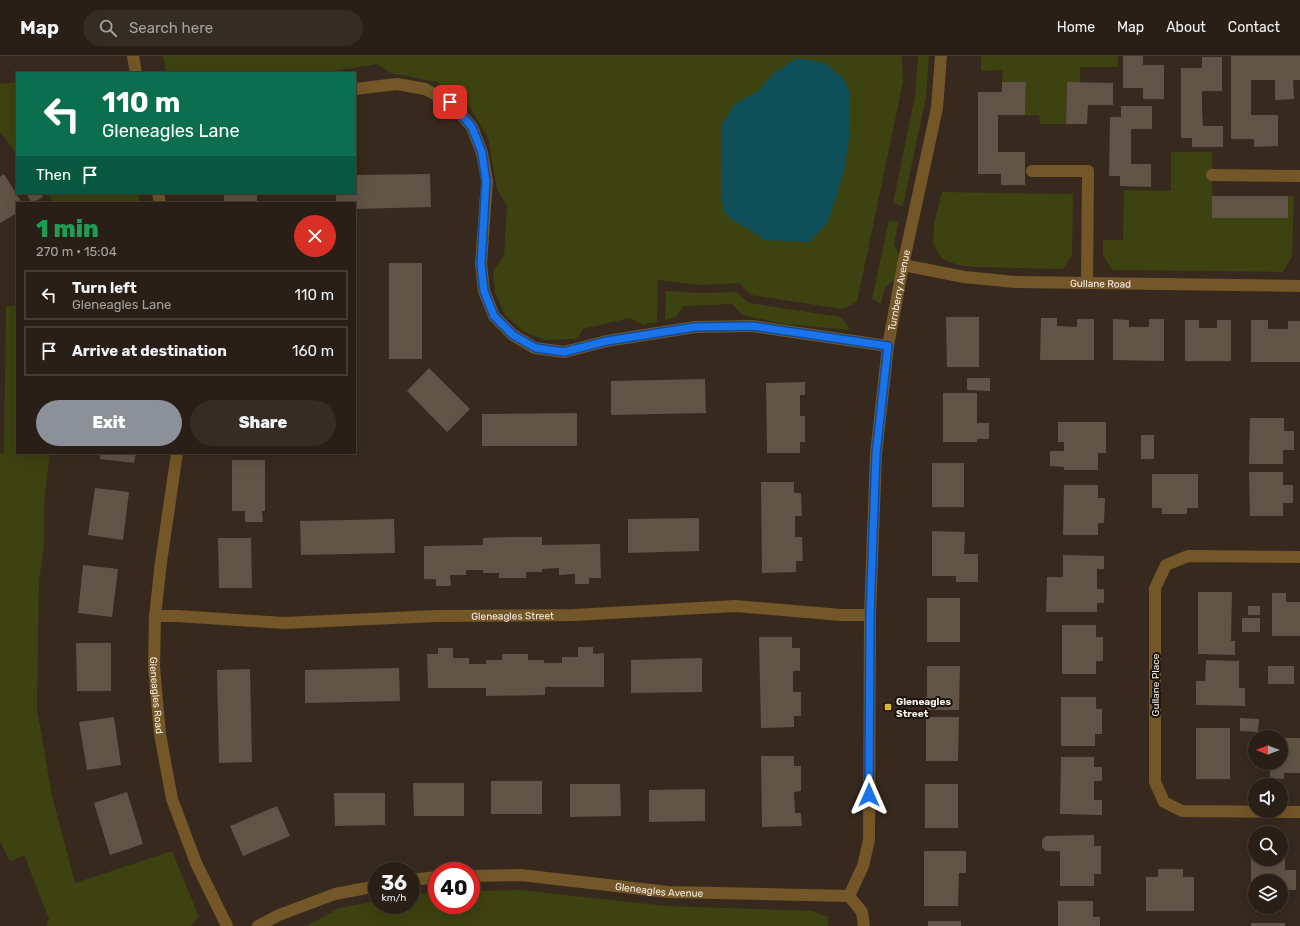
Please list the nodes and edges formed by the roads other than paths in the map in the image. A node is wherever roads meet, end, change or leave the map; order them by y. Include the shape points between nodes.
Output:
1 (133, 56) edge
2 (941, 56) edge
3 (136, 72) edge
4 (356, 89) edge
5 (1032, 171) dead end
6 (1212, 175) dead end
7 (1300, 176) edge
8 (903, 265) junction
9 (1087, 282) junction
10 (1300, 284) edge
11 (888, 346) junction
12 (177, 454) edge
13 (1300, 557) edge
14 (870, 615) junction
15 (155, 616) junction
16 (1300, 812) edge
17 (480, 876) edge
18 (368, 888) edge
19 (849, 896) junction
20 (227, 926) edge
21 (258, 926) edge
22 (864, 926) edge

1 - 3 street
2 - 8 street, Turnberry Avenue via 937,108
4 - 11 street via 397,84 425,89 450,102 472,127 482,153 486,181 481,264 484,291 494,316 513,335 536,348 564,352 607,341 695,327 752,326
5 - 9 street via 1088,171
6 - 7 street
8 - 9 street, Gullane Road via 964,277 1015,282
8 - 11 street, Turnberry Avenue
9 - 10 street, Gullane Road
11 - 14 street, Turnberry Avenue via 876,454
12 - 15 street, Gleneagles Road
13 - 16 street, Gullane Place via 1188,556 1166,565 1155,588 1155,782 1164,802 1182,811
14 - 15 street, Gleneagles Street via 734,606 574,615 436,616 284,623
14 - 19 street, Turnberry Avenue via 869,840 863,866
15 - 20 street, Gleneagles Road via 154,667 160,734 172,799 196,863
17 - 19 street, Gleneagles Avenue via 521,875 668,892
18 - 21 street via 335,894 279,915
19 - 22 street via 862,912

